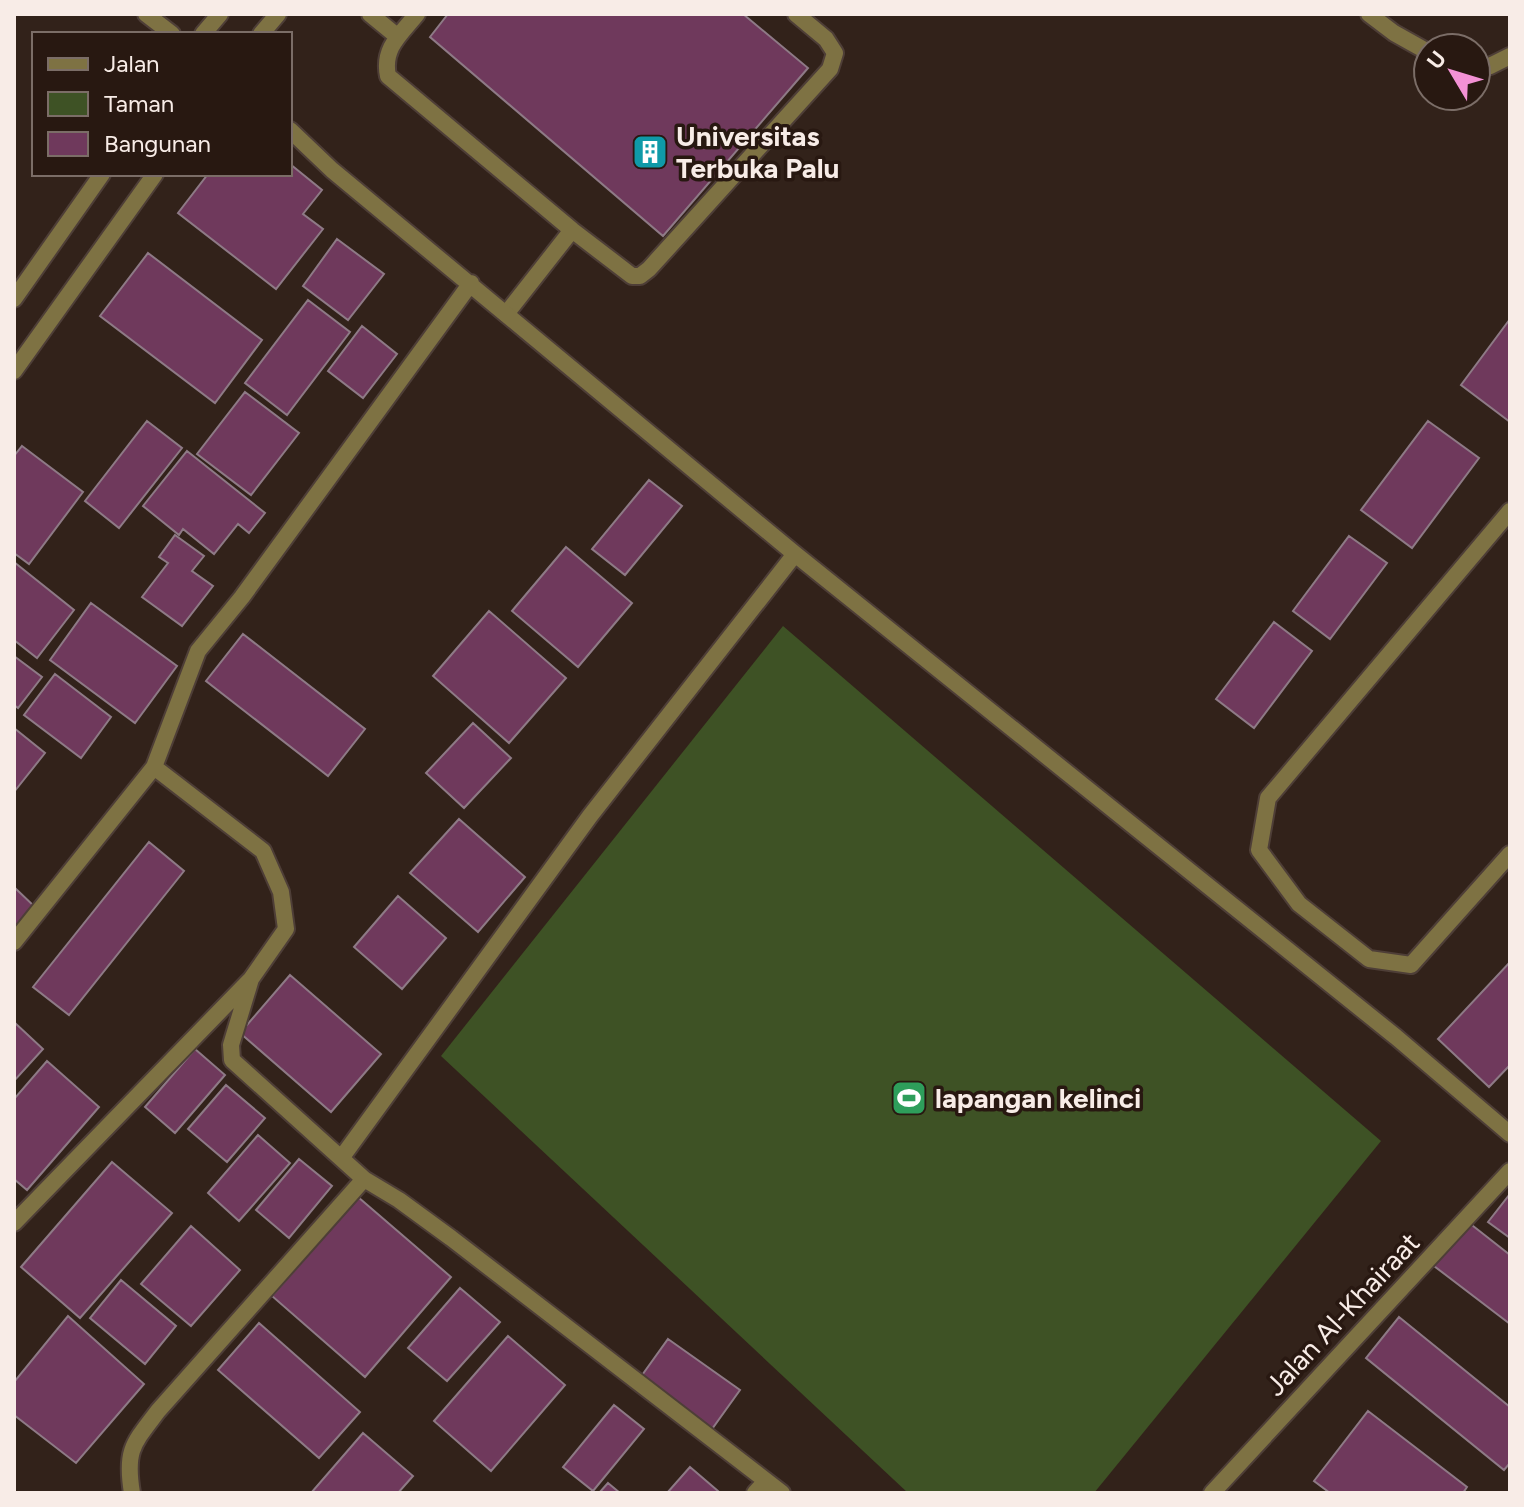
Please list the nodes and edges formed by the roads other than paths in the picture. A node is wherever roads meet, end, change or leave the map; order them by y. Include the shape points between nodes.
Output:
1 (146, 14) edge
2 (220, 14) edge
3 (278, 14) edge
4 (370, 14) edge
5 (417, 14) edge
6 (796, 14) edge
7 (1369, 14) edge
8 (169, 32) edge
9 (205, 32) edge
10 (263, 32) edge
11 (398, 37) junction
12 (1412, 43) edge
13 (1510, 56) edge
14 (1492, 65) edge
15 (292, 132) edge
16 (101, 176) edge
17 (154, 176) edge
18 (572, 230) junction
19 (471, 283) junction
20 (14, 299) edge
21 (506, 314) junction
22 (14, 371) edge
23 (1510, 511) edge
24 (795, 554) junction
25 (154, 767) junction
26 (1510, 854) edge
27 (14, 942) edge
28 (251, 979) junction
29 (1510, 1134) edge
30 (342, 1157) junction
31 (1510, 1171) edge
32 (364, 1179) junction
33 (14, 1223) edge
34 (760, 1487) edge
35 (132, 1493) edge
36 (782, 1493) edge
37 (1212, 1493) edge

1 - 8 street
2 - 9 street
3 - 10 street
4 - 11 street
5 - 11 street
6 - 18 street via 835,53 830,69 649,269 632,276
7 - 12 street
11 - 18 street via 385,63 388,76
13 - 14 street
15 - 19 street
16 - 20 street
17 - 22 street
18 - 21 street
19 - 21 street
19 - 25 street via 198,651
21 - 24 street
23 - 26 street via 1268,798 1259,850 1299,904 1369,959 1411,965
24 - 29 street
24 - 30 street via 590,816
25 - 27 street
25 - 28 street via 263,851 281,892 286,929
28 - 30 street via 231,1045 232,1060
28 - 33 street
30 - 32 street
31 - 37 street, Jalan Al-Khairaat
32 - 34 street via 451,1238
32 - 35 street via 142,1431 128,1467
34 - 36 street

